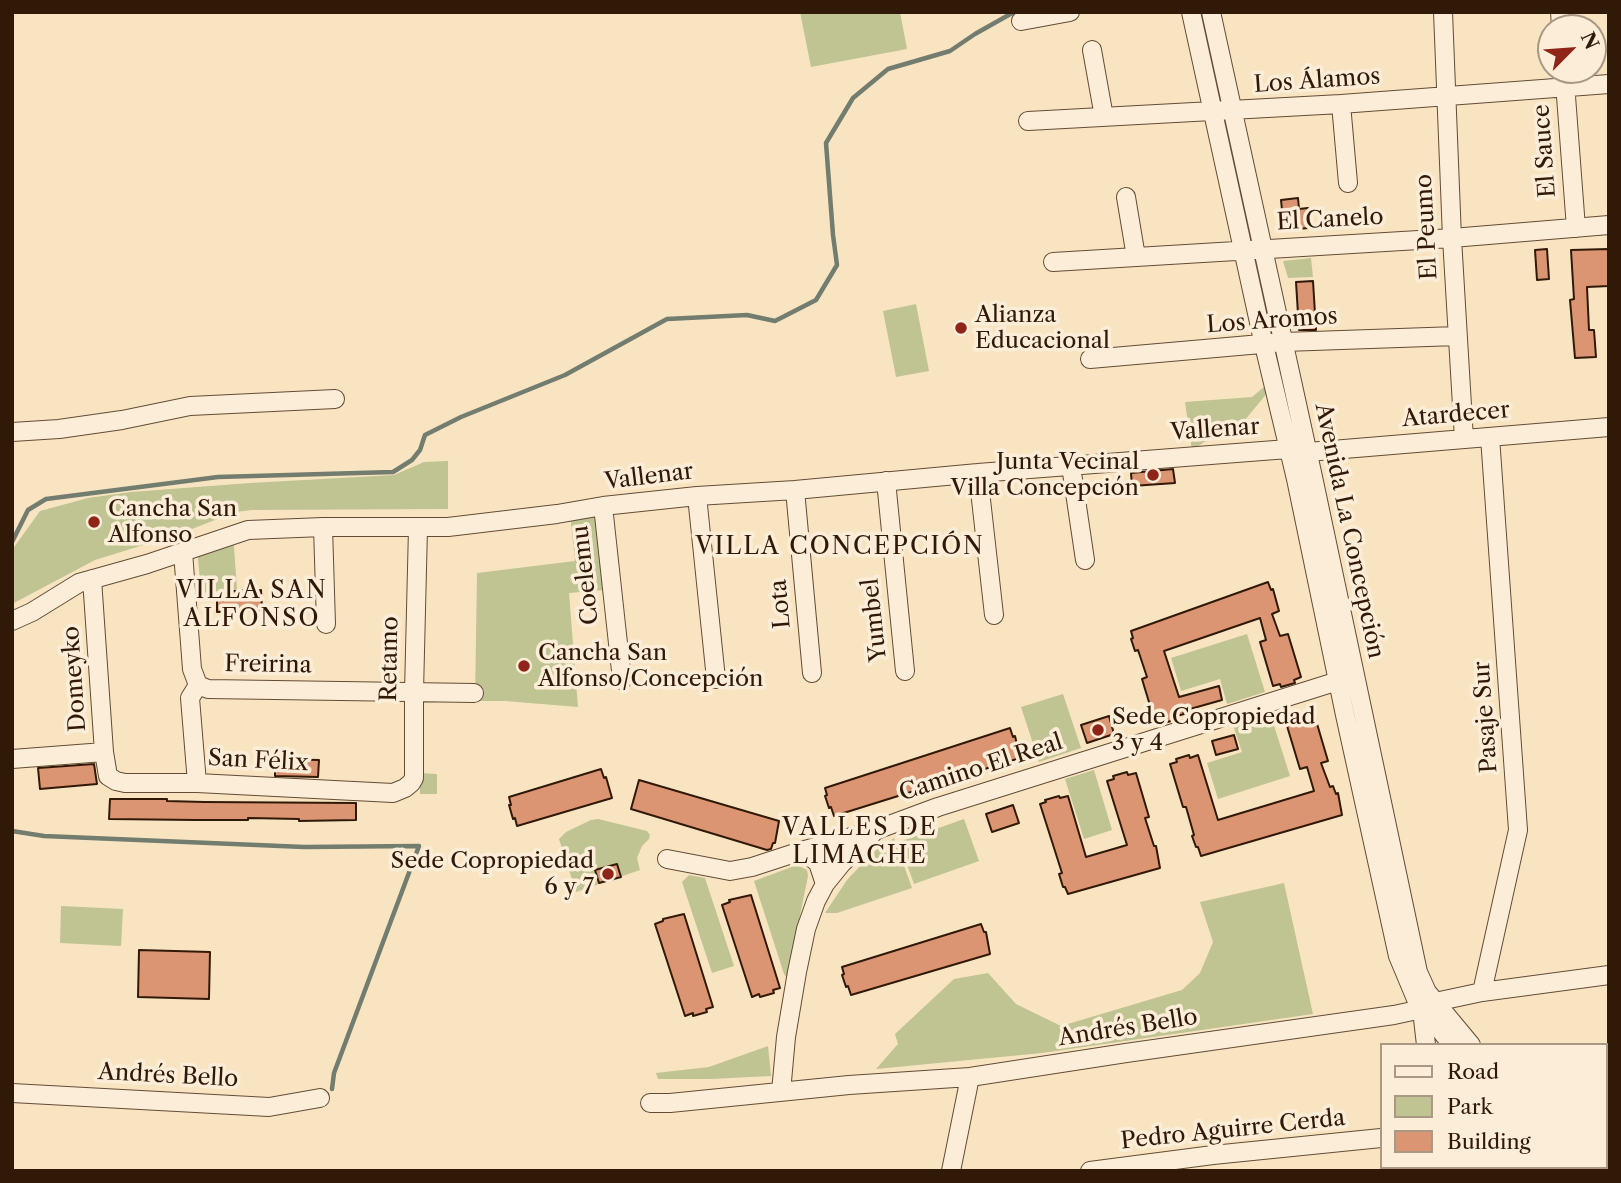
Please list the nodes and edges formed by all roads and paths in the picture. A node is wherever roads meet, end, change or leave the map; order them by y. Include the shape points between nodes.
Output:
1 (1070, 12) edge
2 (1191, 12) edge
3 (1211, 12) edge
4 (1443, 12) edge
5 (1021, 21) dead end
6 (1092, 50) dead end
7 (1537, 83) edge
8 (1564, 84) edge
9 (1445, 97) junction
10 (1341, 104) junction
11 (1233, 110) junction
12 (1212, 111) junction
13 (1104, 117) junction
14 (1028, 121) dead end
15 (1348, 183) dead end
16 (1126, 197) dead end
17 (1609, 225) edge
18 (1576, 228) junction
19 (1452, 238) junction
20 (1263, 249) junction
21 (1243, 250) junction
22 (1136, 257) junction
23 (1053, 262) dead end
24 (1457, 336) junction
25 (1284, 342) junction
26 (1264, 345) junction
27 (1090, 359) dead end
28 (335, 399) dead end
29 (1609, 427) edge
30 (12, 432) edge
31 (1490, 437) junction
32 (1464, 439) junction
33 (1288, 449) junction
34 (1308, 452) junction
35 (1070, 466) junction
36 (978, 473) junction
37 (886, 481) junction
38 (795, 489) junction
39 (698, 496) junction
40 (603, 506) junction
41 (323, 527) junction
42 (418, 527) junction
43 (183, 552) junction
44 (1085, 561) dead end
45 (92, 579) junction
46 (994, 615) dead end
47 (12, 621) edge
48 (326, 624) dead end
49 (905, 671) dead end
50 (812, 673) dead end
51 (716, 679) dead end
52 (622, 680) dead end
53 (1338, 681) junction
54 (198, 685) junction
55 (414, 692) junction
56 (474, 693) dead end
57 (104, 752) junction
58 (12, 759) edge
59 (108, 776) joint
60 (197, 783) junction
61 (405, 788) joint
62 (876, 830) junction
63 (798, 852) junction
64 (667, 859) dead end
65 (825, 884) junction
66 (1609, 975) edge
67 (1482, 992) junction
68 (1429, 1005) junction
69 (1426, 1043) edge
70 (1451, 1043) edge
71 (1469, 1043) edge
72 (970, 1077) junction
73 (781, 1092) junction
74 (12, 1093) edge
75 (320, 1098) dead end
76 (650, 1103) dead end
77 (1380, 1139) edge
78 (951, 1171) edge
79 (1090, 1171) edge

1 - 5 street
2 - 12 street, Avenida La Concepción
3 - 11 street, Avenida La Concepción
4 - 9 street, El Peumo
6 - 13 street
7 - 9 street, Los Álamos
8 - 18 street, El Sauce
9 - 10 street, Los Álamos
9 - 19 street, El Peumo
10 - 11 street, Los Álamos
10 - 15 street
11 - 12 street, Los Álamos
11 - 20 street, Avenida La Concepción
12 - 13 street, Los Álamos
12 - 21 street, Avenida La Concepción
13 - 14 street, Los Álamos
16 - 22 street
17 - 18 street, El Canelo
18 - 19 street, El Canelo
19 - 20 street, El Canelo
19 - 24 street, El Peumo
20 - 21 street, El Canelo
20 - 25 street, Avenida La Concepción
21 - 22 street, El Canelo
21 - 26 street, Avenida La Concepción
22 - 23 street, El Canelo
24 - 25 street, Los Aromos
24 - 32 street, El Peumo
25 - 26 street, Los Aromos
25 - 34 street, Avenida La Concepción
26 - 27 street, Los Aromos
26 - 33 street, Avenida La Concepción
28 - 30 street via 190,406 109,422
29 - 31 street, Atardecer
31 - 32 street, Atardecer
31 - 67 street, Pasaje Sur via 1518,830
32 - 34 street, Atardecer
33 - 34 street, Vallenar
33 - 35 street, Vallenar
33 - 53 street, Avenida La Concepción
34 - 68 street, Avenida La Concepción via 1418,972
35 - 36 street, Vallenar
35 - 44 street
36 - 37 street, Vallenar
36 - 46 street
37 - 38 street, Vallenar
37 - 49 street, Yumbel
38 - 39 street, Vallenar
38 - 50 street, Lota
39 - 40 street, Vallenar
39 - 51 street
40 - 42 street, Vallenar
40 - 52 street, Coelemu
41 - 42 street, Vallenar
41 - 43 street, Vallenar via 248,530
41 - 48 street
42 - 55 street, Retamo
43 - 45 street, Vallenar
43 - 54 street, Freirina via 192,669
45 - 47 street, Vallenar
45 - 57 street, Domeyko
53 - 62 street, Camino El Real
53 - 68 street, Avenida La Concepción via 1398,956 1409,985
54 - 55 street, Freirina via 208,689
54 - 60 street via 190,698
55 - 56 street, Freirina
55 - 61 street, Retamo via 414,778
57 - 58 street
57 - 59 street, Domeyko
59 - 60 street, San Félix via 125,783
60 - 61 street, San Félix via 393,793
62 - 63 street
62 - 65 street, Camino El Real
63 - 64 street via 730,871
63 - 65 street via 818,863
65 - 73 street, Camino El Real via 802,945
66 - 67 street, Andrés Bello
67 - 68 street, Andrés Bello
68 - 69 street
68 - 70 street, Avenida La Concepción
68 - 71 street, Avenida La Concepción
68 - 72 street, Andrés Bello via 1394,1015
72 - 73 street, Andrés Bello
72 - 78 street
73 - 76 street, Andrés Bello
74 - 75 street, Andrés Bello via 268,1107
77 - 79 street, Pedro Aguirre Cerda

